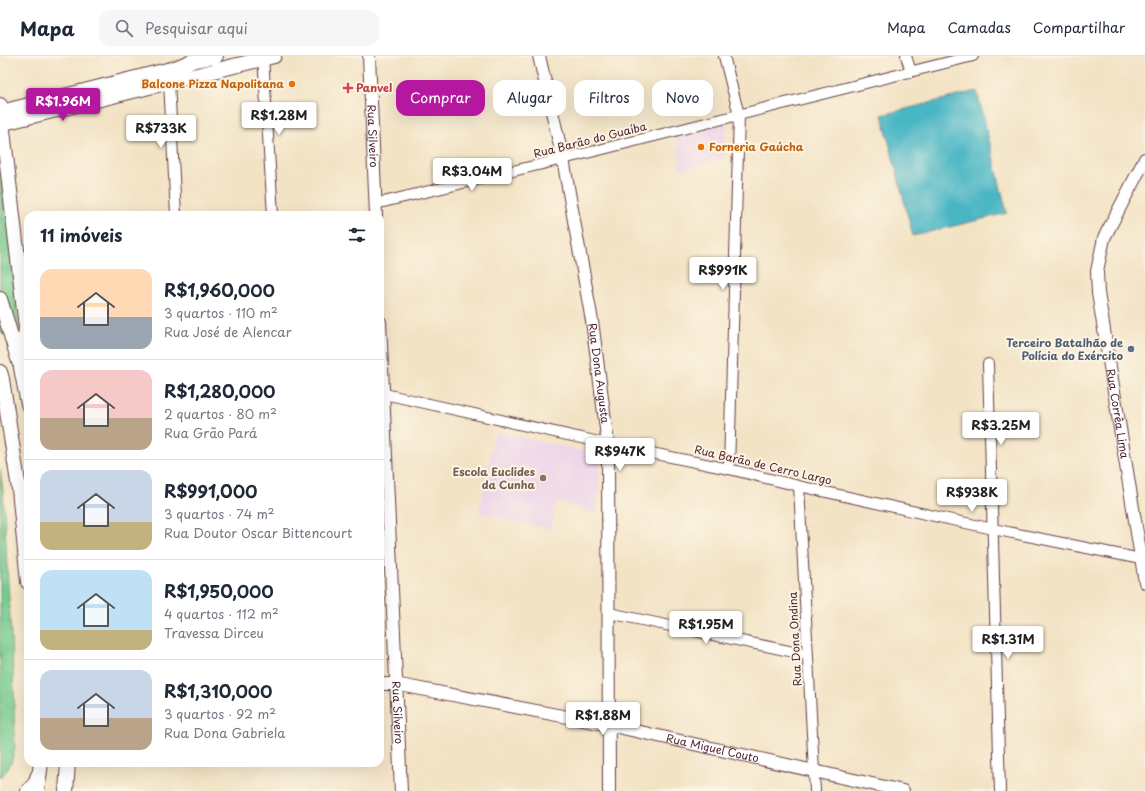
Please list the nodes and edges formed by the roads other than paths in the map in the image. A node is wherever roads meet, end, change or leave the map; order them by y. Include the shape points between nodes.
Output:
1 (216, 56) edge
2 (369, 56) edge
3 (539, 56) edge
4 (724, 56) edge
5 (906, 56) edge
6 (973, 56) edge
7 (267, 57) edge
8 (910, 72) junction
9 (169, 81) junction
10 (1, 115) edge
11 (739, 115) junction
12 (563, 159) junction
13 (1145, 159) edge
14 (375, 209) edge
15 (176, 211) edge
16 (273, 211) edge
17 (0, 299) edge
18 (24, 310) edge
19 (988, 364) dead end
20 (24, 365) edge
21 (0, 372) edge
22 (384, 394) edge
23 (384, 439) edge
24 (608, 444) junction
25 (729, 468) junction
26 (799, 486) junction
27 (993, 529) junction
28 (24, 541) edge
29 (1142, 559) junction
30 (1145, 582) edge
31 (609, 613) junction
32 (808, 655) junction
33 (384, 684) edge
34 (395, 684) junction
35 (609, 725) junction
36 (40, 767) edge
37 (41, 767) edge
38 (68, 767) edge
39 (815, 771) junction
40 (27, 791) edge
41 (37, 791) edge
42 (66, 791) edge
43 (401, 791) edge
44 (609, 791) edge
45 (816, 791) edge
46 (903, 791) edge
47 (1000, 791) edge

1 - 10 main road
2 - 14 street, Rua Silveiro
3 - 12 street, Rua Dona Augusta
4 - 11 street
5 - 8 street
6 - 8 street, Rua Barão do Guaíba
7 - 9 main road
7 - 16 street
8 - 11 street, Rua Barão do Guaíba
9 - 10 main road
9 - 15 street
10 - 18 main road
11 - 12 street, Rua Barão do Guaíba
11 - 25 street
12 - 14 street, Rua Barão do Guaíba
12 - 24 street, Rua Dona Augusta via 592,320
13 - 29 street, Rua Corrêa Lima via 1104,238 1098,271 1098,293
17 - 20 main road
19 - 27 street
21 - 28 main road via 19,489
22 - 24 street, Rua Barão de Cerro Largo
23 - 34 street, Rua Silveiro
24 - 25 street, Rua Barão de Cerro Largo
24 - 31 street, Rua Dona Augusta
25 - 26 street, Rua Barão de Cerro Largo
26 - 27 street, Rua Barão de Cerro Largo
26 - 32 street, Rua Dona Ondina
27 - 29 street, Rua Barão de Cerro Largo
27 - 47 street
29 - 30 street, Rua Corrêa Lima
31 - 32 street
31 - 35 street, Rua Dona Augusta
32 - 39 street, Rua Dona Ondina
33 - 34 street, Rua Miguel Couto
34 - 35 street, Rua Miguel Couto
34 - 43 street, Rua Silveiro
35 - 39 street, Rua Miguel Couto
35 - 44 street, Rua Dona Augusta
36 - 40 street
37 - 41 main road
38 - 42 main road
39 - 45 street, Rua Dona Ondina
39 - 46 street, Rua Miguel Couto

